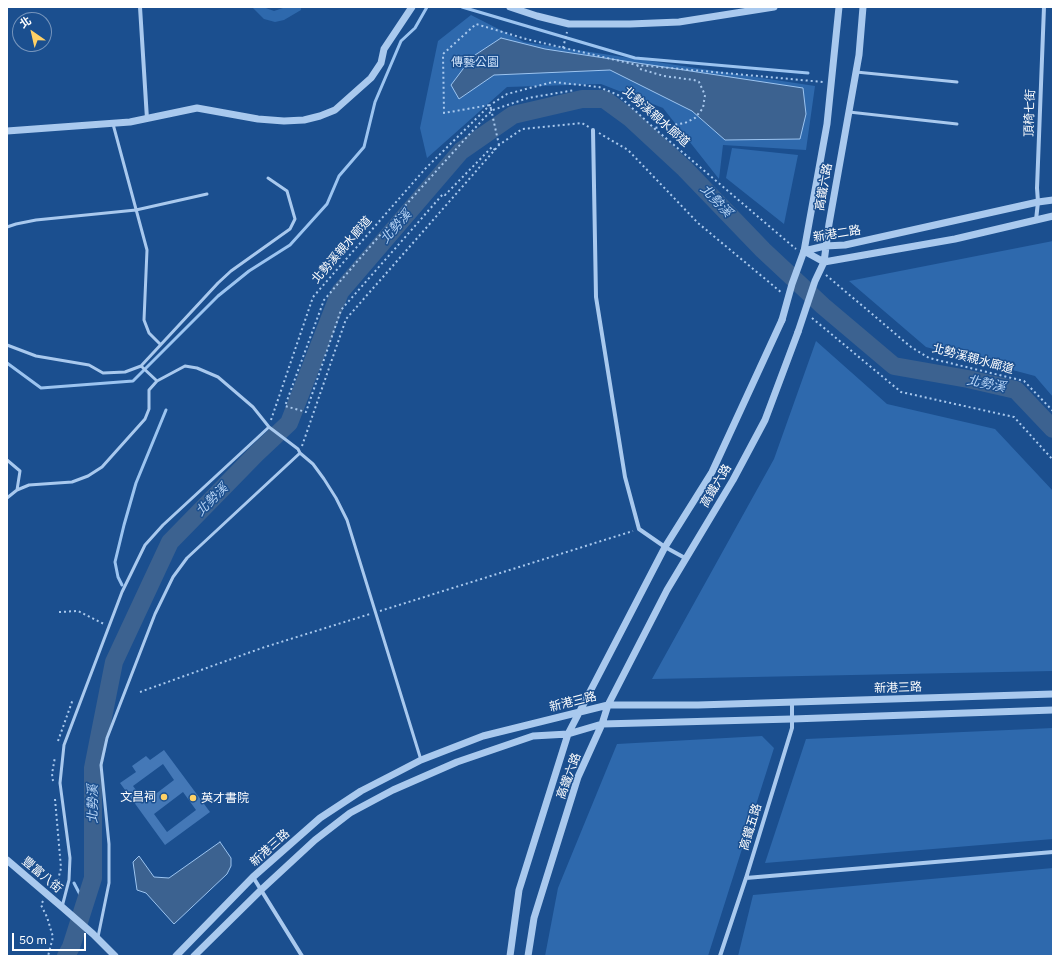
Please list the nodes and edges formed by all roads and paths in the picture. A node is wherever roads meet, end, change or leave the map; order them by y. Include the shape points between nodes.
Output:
1 (140, 7) edge
2 (412, 7) edge
3 (510, 7) edge
4 (774, 7) edge
5 (839, 7) edge
6 (863, 7) edge
7 (1044, 7) edge
8 (569, 24) junction
9 (563, 48) junction
10 (637, 65) junction
11 (856, 72) junction
12 (823, 82) dead end
13 (957, 82) dead end
14 (575, 90) dead end
15 (490, 105) junction
16 (849, 112) junction
17 (147, 119) junction
18 (112, 124) junction
19 (957, 124) dead end
20 (654, 128) junction
21 (593, 130) junction
22 (7, 131) edge
23 (499, 146) junction
24 (495, 150) junction
25 (268, 178) dead end
26 (207, 194) dead end
27 (1053, 200) edge
28 (1038, 202) junction
29 (136, 210) junction
30 (1053, 216) edge
31 (1036, 220) junction
32 (7, 227) edge
33 (825, 246) junction
34 (801, 251) junction
35 (824, 262) junction
36 (822, 271) dead end
37 (787, 297) dead end
38 (811, 317) dead end
39 (160, 344) junction
40 (7, 345) edge
41 (142, 366) junction
42 (157, 381) junction
43 (1053, 412) edge
44 (269, 427) junction
45 (300, 453) junction
46 (7, 460) edge
47 (1053, 460) edge
48 (17, 490) junction
49 (7, 498) edge
50 (639, 529) junction
51 (665, 547) junction
52 (685, 558) junction
53 (58, 612) dead end
54 (376, 612) junction
55 (109, 627) junction
56 (140, 692) dead end
57 (1053, 694) edge
58 (792, 701) junction
59 (608, 705) junction
60 (1053, 710) edge
61 (580, 712) junction
62 (792, 719) junction
63 (602, 724) junction
64 (568, 734) junction
65 (421, 760) junction
66 (1053, 852) edge
67 (7, 860) edge
68 (254, 877) junction
69 (746, 878) junction
70 (262, 889) junction
71 (47, 894) junction
72 (62, 907) junction
73 (95, 936) junction
74 (48, 956) edge
75 (114, 956) edge
76 (176, 956) edge
77 (194, 956) edge
78 (302, 956) edge
79 (510, 956) edge
80 (528, 956) edge
81 (720, 956) edge

1 - 17 street
2 - 17 street via 384,49 381,63 371,78 334,110 320,116 284,121 197,108
3 - 8 street
4 - 8 street via 679,22
5 - 34 street, 高鐵六路 via 828,124
6 - 11 street, 高鐵六路
7 - 28 street, 頂椅七街
8 - 9 path
9 - 10 path
9 - 15 path via 476,24 443,54 444,113
10 - 12 path
10 - 20 path via 640,69 664,76 699,82 706,95 703,108 695,118 685,123
11 - 13 lane
11 - 16 street, 高鐵六路
14 - 24 path via 528,98 493,110 484,117 324,300 285,406 306,412 341,310 443,194 445,195 492,147
15 - 20 path, 北勢溪親水廊道 via 507,94 553,82 599,87 618,95
15 - 23 path, bridge
15 - 44 path, 北勢溪親水廊道 via 425,169 313,297
16 - 19 lane
16 - 33 street, 高鐵六路
17 - 18 street
18 - 22 street
18 - 29 lane
20 - 34 path, 北勢溪親水廊道
21 - 23 path via 582,123 522,129
21 - 37 path via 628,150 698,222
21 - 50 street via 596,297 625,476
23 - 24 path
24 - 45 path via 346,318
25 - 39 lane via 287,191 295,219 290,229 231,271
26 - 29 lane
27 - 28 street, 新港二路
28 - 31 street, 頂椅七街
28 - 33 street, 新港二路 via 845,245
29 - 32 lane via 36,220
29 - 39 lane via 147,250 144,320 149,332
30 - 31 street, 新港二路
31 - 35 street, 新港二路 via 955,239
33 - 34 street, 新港二路
33 - 35 street, 高鐵六路
34 - 35 street, 新港二路
34 - 51 street, 高鐵六路, bridge via 782,320 712,472
35 - 52 street, 高鐵六路, bridge via 765,420 733,480
36 - 43 path, 北勢溪親水廊道 via 911,347 929,358 1024,381
38 - 47 path via 901,392 1014,416
39 - 41 lane
40 - 41 lane via 36,356 89,365 103,373 125,372
41 - 42 lane
42 - 44 lane via 185,366 198,368 218,377 253,407
42 - 48 lane via 148,390 150,409 145,419 102,467 72,482 30,485
44 - 45 lane
44 - 55 lane via 163,525 146,545 122,592
45 - 54 lane via 313,464 324,479 347,520
45 - 73 lane via 187,558 173,577 155,614 107,738 101,764 109,844 109,883
46 - 48 lane via 20,471
48 - 49 lane
50 - 51 street
50 - 54 path
51 - 52 street
51 - 61 street, 高鐵六路
52 - 59 street, 高鐵六路
53 - 55 path via 78,612
54 - 56 path via 262,648
54 - 65 lane
55 - 72 lane via 64,745 60,783 70,858 70,880
57 - 58 street, 新港三路
58 - 59 street, 新港三路
58 - 62 street, 高鐵五路
59 - 61 street, 新港三路
59 - 63 street, 高鐵六路
60 - 62 street, 新港三路
61 - 64 street, 高鐵六路
61 - 65 street, 新港三路 via 483,736
62 - 63 street, 新港三路
62 - 69 street, 高鐵五路 via 792,728
63 - 64 street, 新港三路
63 - 80 street, 高鐵六路 via 578,777 534,918
64 - 70 street, 新港三路 via 533,736 457,762 393,790 344,818
64 - 79 street, 高鐵六路 via 519,890
65 - 68 street, 新港三路 via 361,791 320,818
66 - 69 street
67 - 71 street, 豐富八街
68 - 70 street
68 - 76 street, 新港三路
69 - 81 street, 高鐵五路
70 - 77 street, 新港三路
70 - 78 street
71 - 72 street, 豐富八街
71 - 74 path via 41,905 53,937
72 - 73 street, 豐富八街
73 - 75 street

